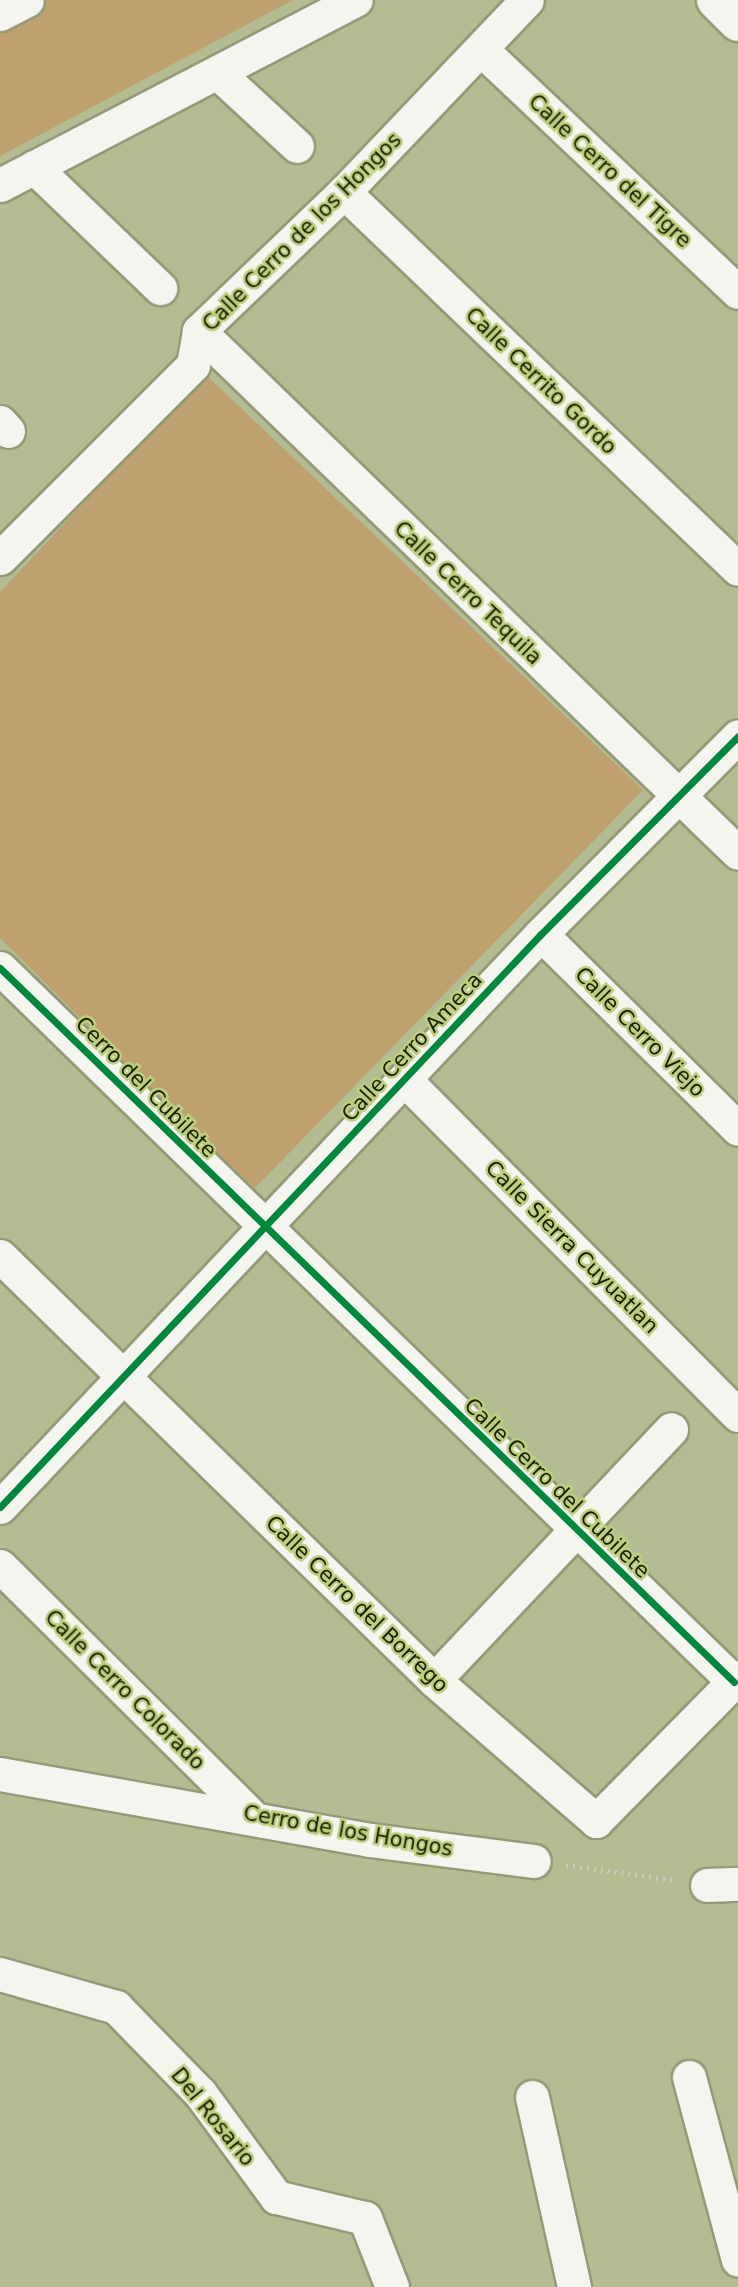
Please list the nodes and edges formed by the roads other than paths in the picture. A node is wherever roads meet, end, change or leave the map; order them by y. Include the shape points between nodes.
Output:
1 (27, 0) edge
2 (356, 0) edge
3 (527, 0) edge
4 (716, 0) edge
5 (0, 14) edge
6 (738, 22) edge
7 (482, 50) junction
8 (219, 75) junction
9 (297, 146) dead end
10 (34, 167) junction
11 (0, 185) edge
12 (344, 192) junction
13 (160, 288) dead end
14 (738, 292) edge
15 (199, 331) junction
16 (0, 558) edge
17 (738, 569) edge
18 (738, 736) edge
19 (676, 794) junction
20 (738, 853) edge
21 (541, 934) junction
22 (0, 968) edge
23 (405, 1080) junction
24 (738, 1129) edge
25 (266, 1232) junction
26 (0, 1256) edge
27 (125, 1379) junction
28 (738, 1415) edge
29 (671, 1429) dead end
30 (0, 1507) edge
31 (578, 1532) junction
32 (0, 1566) edge
33 (434, 1679) junction
34 (736, 1679) edge
35 (0, 1774) edge
36 (249, 1813) junction
37 (534, 1861) road end
38 (0, 1974) edge
39 (689, 2077) dead end
40 (532, 2097) dead end
41 (738, 2260) edge
42 (392, 2287) edge
43 (574, 2287) edge

1 - 5 street
2 - 8 street
3 - 7 street, Calle Cerro de los Hongos
4 - 6 street
7 - 12 street, Calle Cerro de los Hongos
7 - 14 street, Calle Cerro del Tigre
8 - 9 street
8 - 10 street
10 - 11 street
10 - 13 street
12 - 15 street, Calle Cerro de los Hongos
12 - 17 street, Calle Cerrito Gordo
15 - 16 street, Calle Cerro de los Hongos via 194,365
15 - 19 street, Calle Cerro Tequila
18 - 19 street, Calle Cerro Ameca
19 - 20 street, Calle Cerro Tequila
19 - 21 street, Calle Cerro Ameca
21 - 23 street, Calle Cerro Ameca
21 - 24 street, Calle Cerro Viejo
22 - 25 street, Cerro del Cubilete
23 - 25 street, Calle Cerro Ameca
23 - 28 street, Calle Sierra Cuyuatlan
25 - 27 street, Calle Cerro Ameca
25 - 31 street, Calle Cerro del Cubilete
26 - 27 street, Calle Cerro del Borrego
27 - 30 street, Calle Cerro Ameca
27 - 33 street, Calle Cerro del Borrego
29 - 31 street
31 - 33 street
31 - 34 street, Calle Cerro del Cubilete
32 - 36 street, Calle Cerro Colorado
33 - 34 street, Calle Cerro del Borrego via 596,1821
35 - 36 street, Cerro de los Hongos
36 - 37 street, Cerro de los Hongos via 370,1840
38 - 42 street, Del Rosario via 116,2007 200,2093 276,2197 365,2218
39 - 41 street
40 - 43 street

